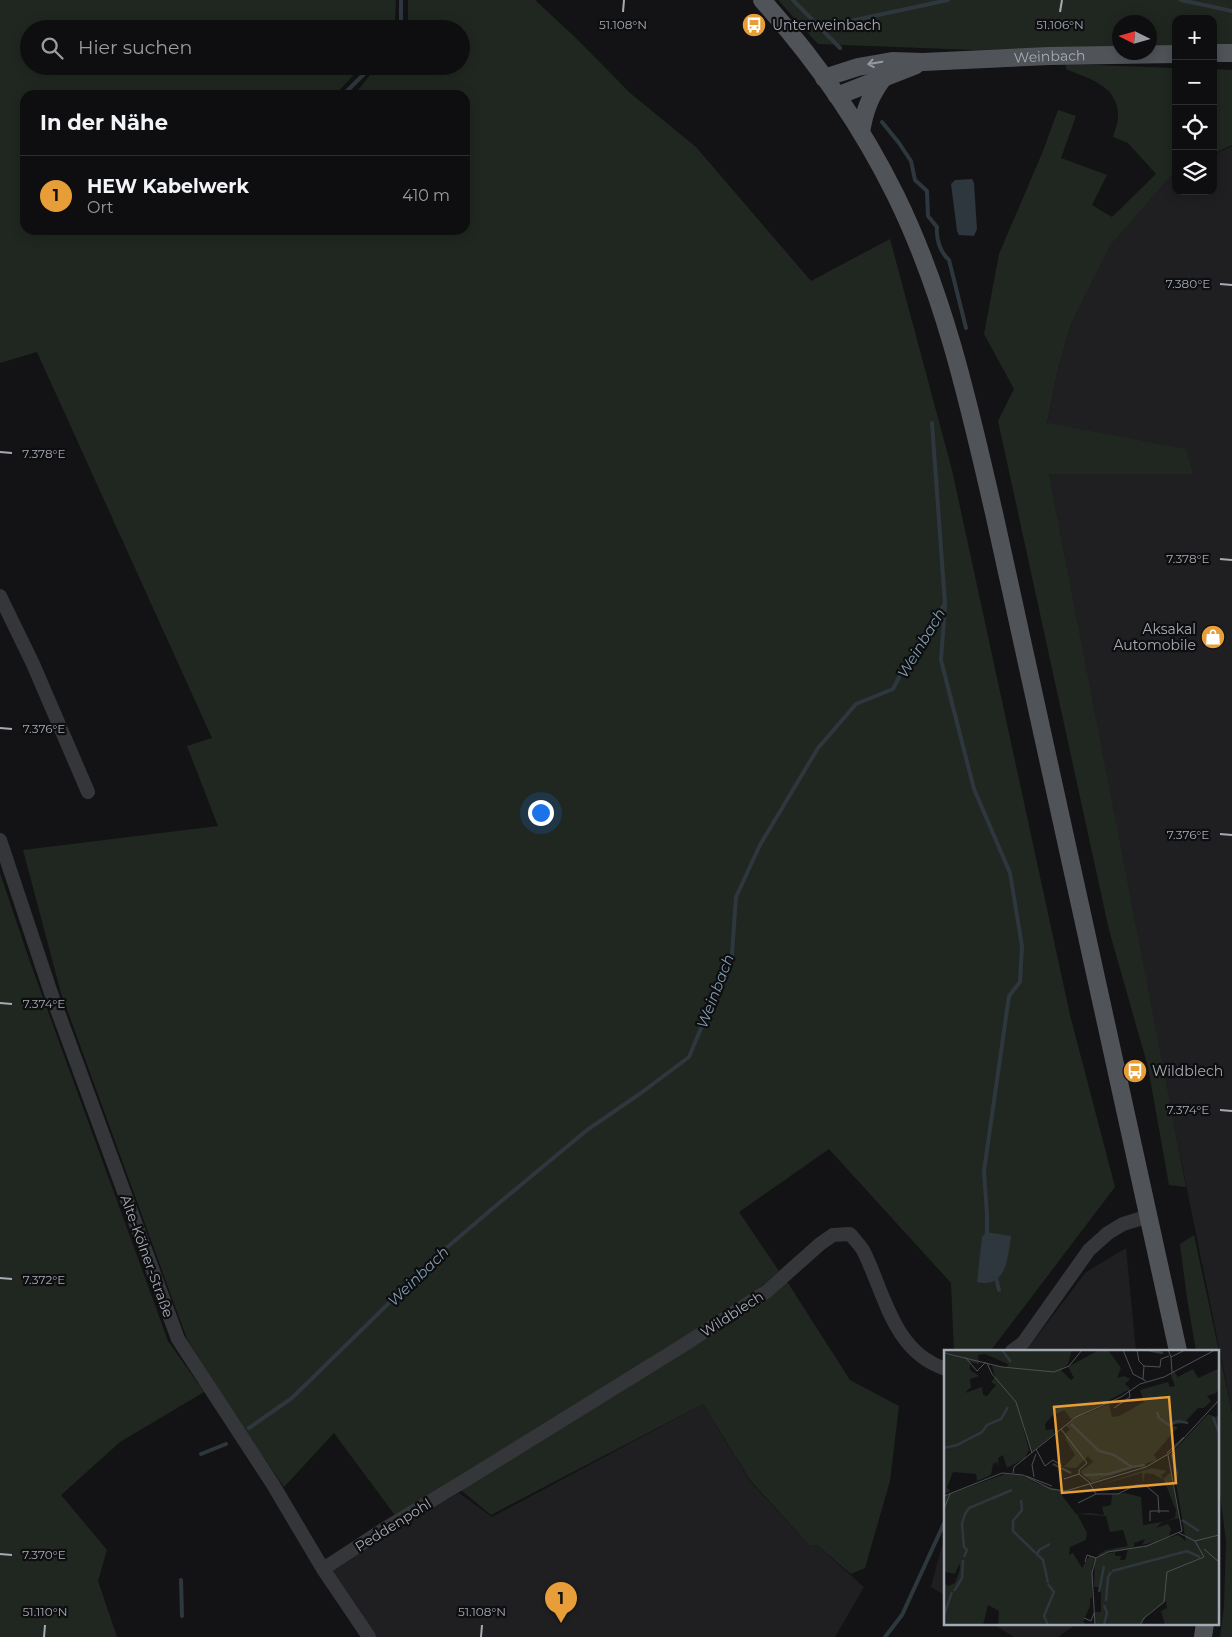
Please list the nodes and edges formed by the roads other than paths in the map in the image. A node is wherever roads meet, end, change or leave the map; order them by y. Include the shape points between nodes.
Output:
1 (762, 0) edge
2 (1232, 53) edge
3 (1172, 54) edge
4 (1217, 54) edge
5 (923, 62) junction
6 (884, 77) junction
7 (824, 78) junction
8 (837, 96) junction
9 (861, 132) junction
10 (0, 596) edge
11 (88, 792) dead end
12 (0, 840) edge
13 (1149, 1216) junction
14 (1013, 1350) edge
15 (1178, 1350) edge
16 (944, 1367) edge
17 (464, 1482) joint
18 (323, 1569) junction
19 (1205, 1624) edge
20 (369, 1637) edge
21 (1203, 1637) edge

1 - 7 main road
2 - 4 main road
3 - 5 main road, Weinbach
5 - 6 main road, Weinbach
5 -> 7 main road, Weinbach via 876,63
6 - 8 main road, Weinbach
6 - 9 main road via 872,92
7 - 8 main road
8 - 9 main road
9 - 13 main road via 888,180 917,244 961,376
10 - 11 street
12 - 18 street, Alte-Kölner-Straße via 51,993 178,1340 272,1483
13 - 14 street via 1123,1224 1089,1250 1023,1342
13 - 15 main road
16 - 17 street, Wildblech via 923,1359 906,1343 863,1250 850,1234 833,1235 766,1292
17 - 18 street, Peddenpohl
18 - 20 street, Alte-Kölner-Straße
19 - 21 main road

